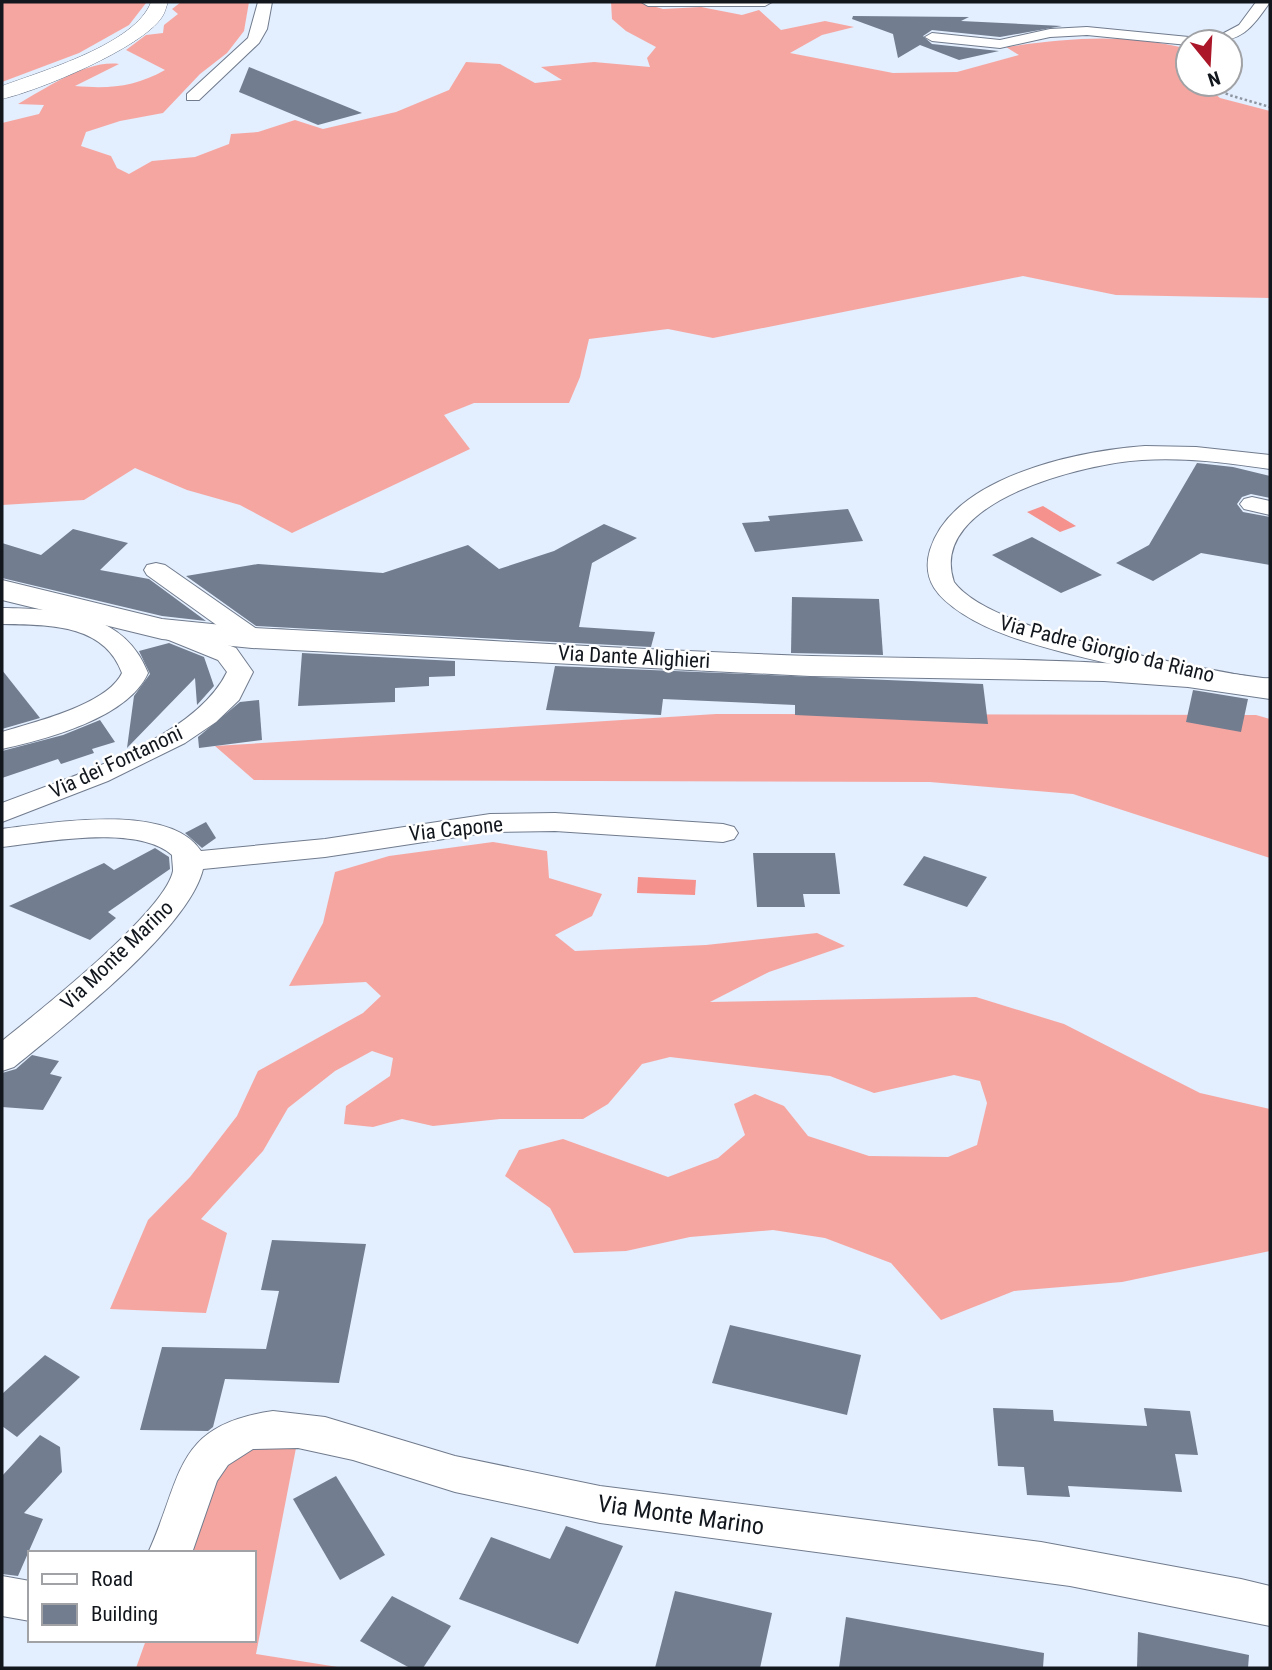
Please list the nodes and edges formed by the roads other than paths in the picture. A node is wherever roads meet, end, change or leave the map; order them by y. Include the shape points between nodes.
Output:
1 (159, 2) edge
2 (265, 2) edge
3 (648, 2) edge
4 (765, 2) edge
5 (1263, 2) edge
6 (1244, 28) edge
7 (932, 37) dead end
8 (1174, 40) edge
9 (2, 93) edge
10 (193, 97) dead end
11 (1270, 462) edge
12 (156, 570) dead end
13 (2, 590) edge
14 (63, 615) junction
15 (2, 616) edge
16 (163, 629) junction
17 (252, 638) junction
18 (1267, 687) edge
19 (2, 741) edge
20 (2, 813) edge
21 (723, 833) dead end
22 (2, 838) edge
23 (191, 861) junction
24 (2, 1059) edge
25 (171, 1551) edge
26 (2, 1596) edge
27 (28, 1601) edge
28 (1270, 1606) edge

1 - 9 street via 153,19 127,38
2 - 10 street via 254,40
3 - 4 street
5 - 6 street
7 - 8 street via 1000,44 1087,31
11 - 18 street, Via Padre Giorgio da Riano via 1173,453 1069,465 977,504 948,533 939,570 951,594 997,622 1073,645
12 - 17 street
13 - 14 main road, Via Dante Alighieri
14 - 15 street
14 - 16 main road, Via Dante Alighieri
14 - 19 street via 117,644 134,668 131,684 104,704
16 - 17 main road, Via Dante Alighieri
16 - 20 street, Via dei Fontanoni via 232,658 240,672 231,695 169,741
17 - 18 main road, Via Dante Alighieri via 810,666 1104,671
21 - 23 street, Via Capone via 555,822 490,823 312,850
22 - 23 street via 131,830 177,844
23 - 24 street, Via Monte Marino via 185,883 158,919
25 - 28 street, Via Monte Marino via 200,1467 214,1449 234,1437 282,1429 582,1501 1051,1563
26 - 27 street

